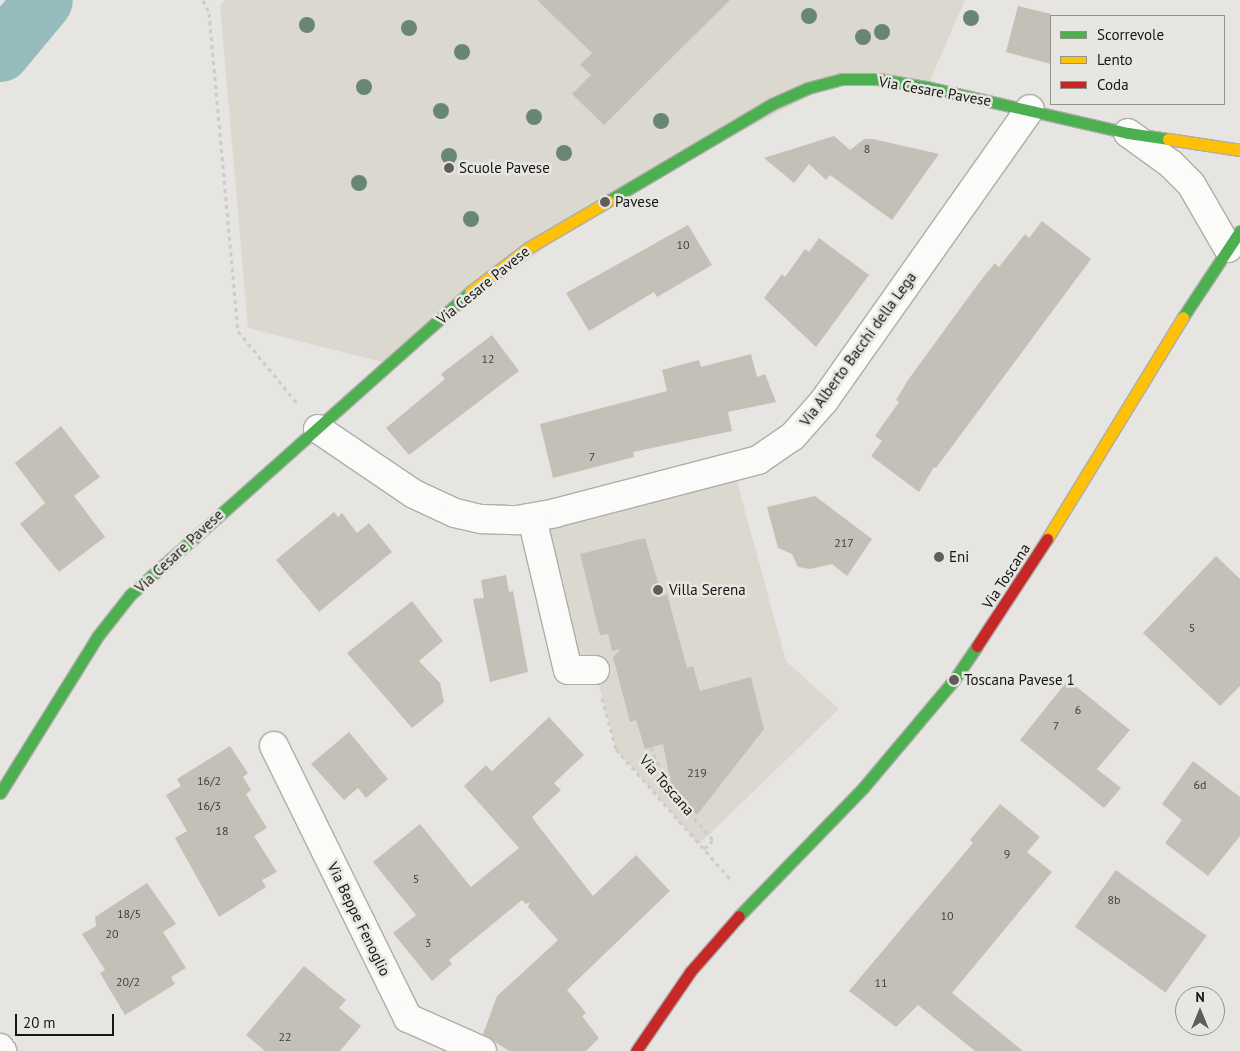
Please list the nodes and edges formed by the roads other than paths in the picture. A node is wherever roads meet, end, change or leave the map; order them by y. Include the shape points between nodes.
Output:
1 (1030, 109) junction
2 (1128, 133) junction
3 (1240, 150) edge
4 (1234, 239) edge
5 (318, 429) junction
6 (532, 518) junction
7 (595, 670) road end
8 (274, 746) dead end
9 (0, 793) edge
10 (482, 1051) edge
11 (636, 1051) edge

1 - 2 street, Via Cesare Pavese
1 - 5 street, Via Cesare Pavese via 878,79 842,79 808,88 772,104 528,248 468,293
1 - 6 street, Via Alberto Bacchi della Lega via 824,401 793,436 758,460
2 - 3 street, Via Cesare Pavese
2 - 4 street, Via Cesare Pavese via 1171,164
4 - 11 street, Via Toscana via 1060,521 954,680 863,788 751,902 690,972
5 - 6 street, Via Alberto Bacchi della Lega via 377,472 455,513 482,519
5 - 9 street, Via Cesare Pavese via 130,595 97,636
6 - 7 street via 568,670
8 - 10 street, Via Beppe Fenoglio via 408,1018

